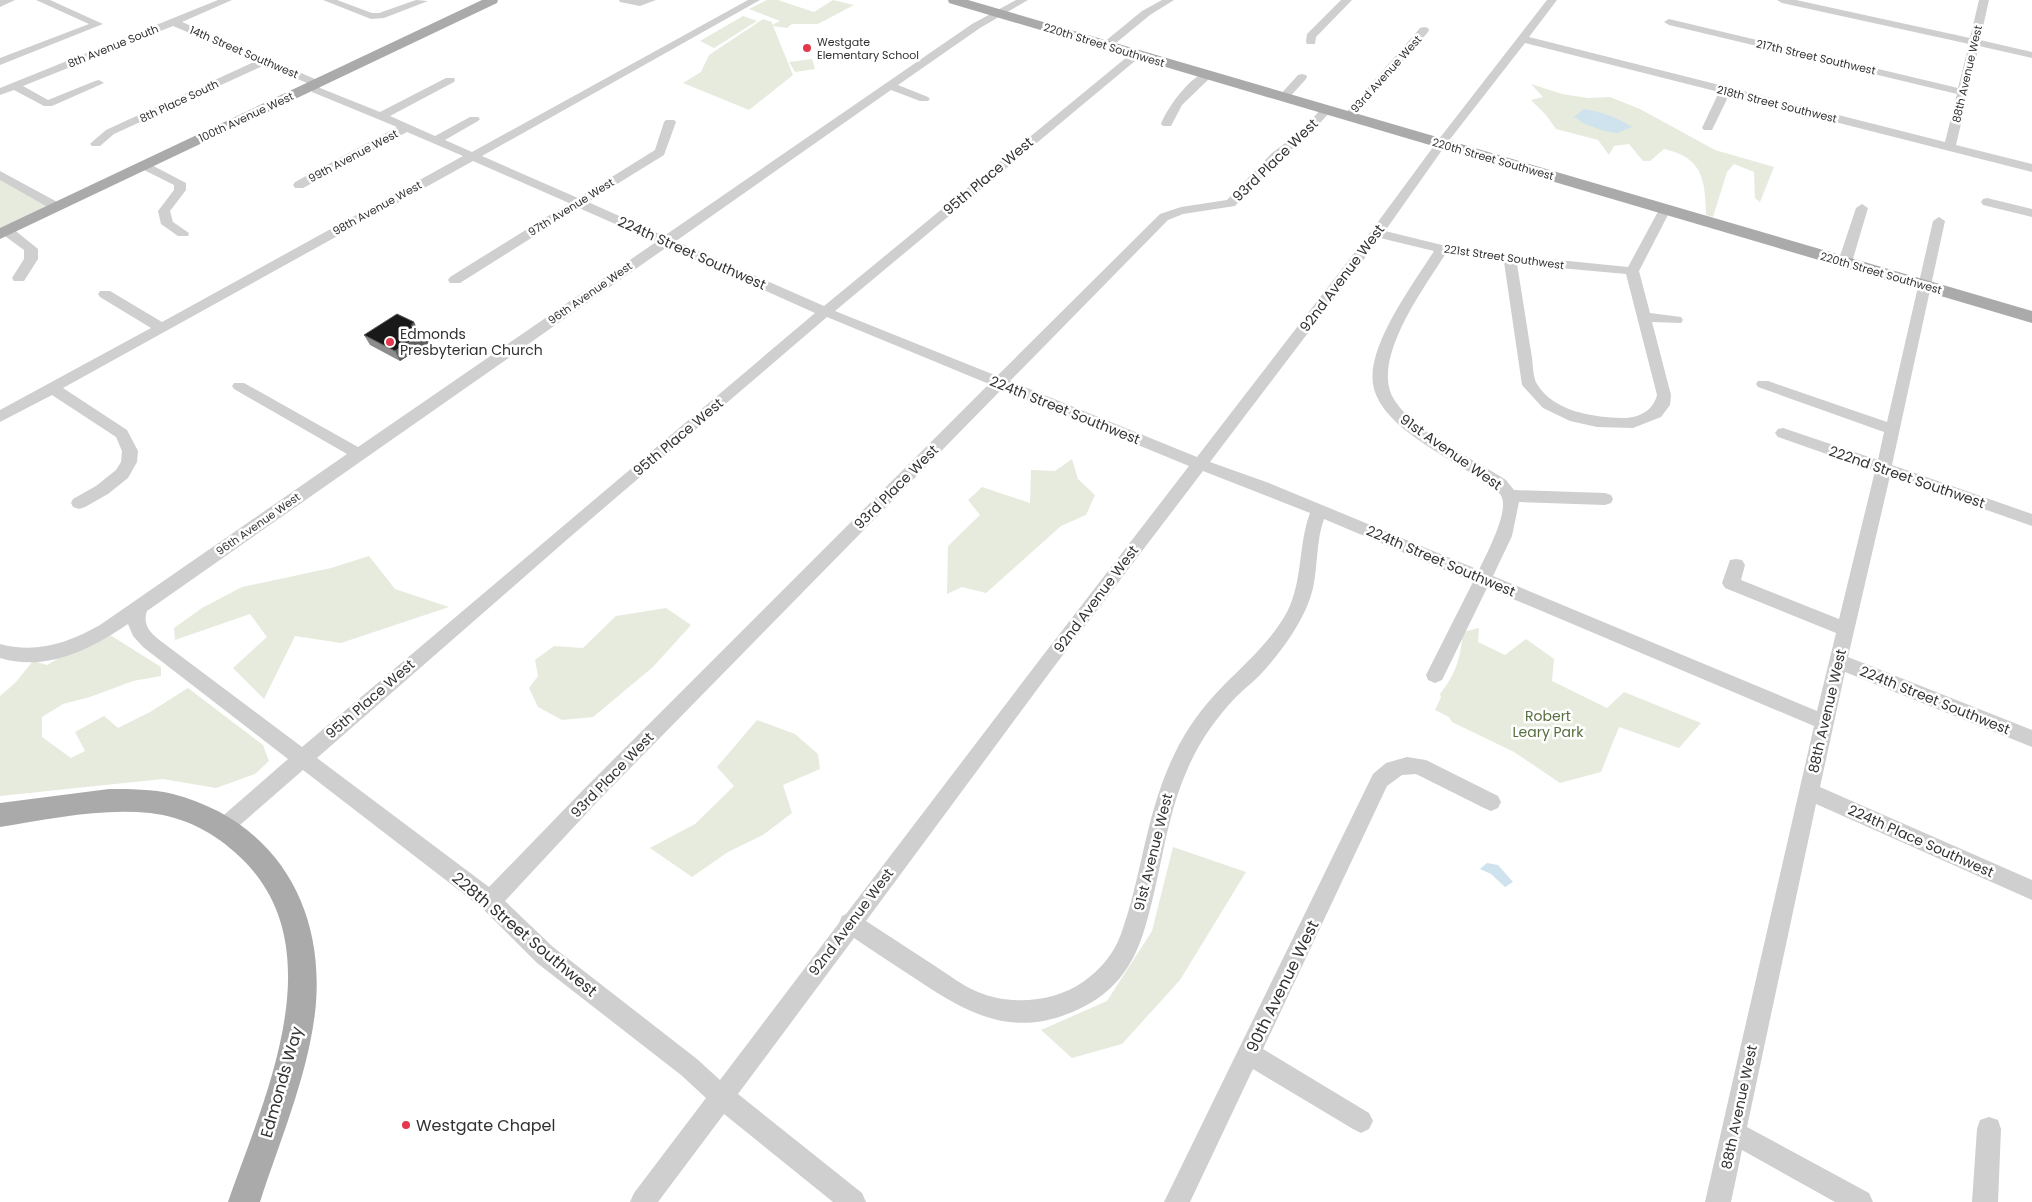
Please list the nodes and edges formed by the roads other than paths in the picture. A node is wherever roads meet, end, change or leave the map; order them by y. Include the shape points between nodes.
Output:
1 (10, 0) edge
2 (40, 0) edge
3 (227, 0) edge
4 (492, 0) edge
5 (624, 0) edge
6 (651, 0) edge
7 (755, 0) edge
8 (954, 0) edge
9 (1023, 0) edge
10 (1169, 0) edge
11 (1347, 0) edge
12 (1552, 0) edge
13 (1782, 0) edge
14 (1984, 0) edge
15 (337, 1) edge
16 (423, 1) edge
17 (0, 4) edge
18 (999, 13) junction
19 (173, 22) junction
20 (1669, 22) dead end
21 (1424, 30) dead end
22 (1522, 39) junction
23 (1311, 42) dead end
24 (1975, 43) junction
25 (1107, 45) junction
26 (0, 53) edge
27 (1137, 54) junction
28 (2032, 55) edge
29 (12, 59) junction
30 (0, 62) edge
31 (265, 62) junction
32 (1207, 75) junction
33 (1302, 77) dead end
34 (450, 80) dead end
35 (99, 83) dead end
36 (313, 85) junction
37 (14, 86) junction
38 (889, 86) junction
39 (1725, 91) junction
40 (0, 92) edge
41 (1963, 92) junction
42 (1283, 98) junction
43 (924, 99) dead end
44 (1326, 110) junction
45 (381, 116) junction
46 (1348, 117) junction
47 (474, 119) dead end
48 (670, 122) dead end
49 (1167, 124) dead end
50 (407, 127) junction
51 (1708, 128) dead end
52 (436, 140) junction
53 (96, 144) dead end
54 (1442, 144) junction
55 (1950, 147) junction
56 (472, 156) junction
57 (144, 165) junction
58 (2032, 168) edge
59 (0, 175) edge
60 (299, 185) dead end
61 (1987, 202) dead end
62 (578, 203) junction
63 (57, 207) junction
64 (1862, 208) dead end
65 (1665, 209) junction
66 (2032, 213) edge
67 (1939, 222) dead end
68 (4, 232) edge
69 (183, 233) dead end
70 (1377, 233) junction
71 (665, 242) junction
72 (1442, 248) junction
73 (1510, 259) junction
74 (1845, 262) junction
75 (1632, 271) junction
76 (19, 278) dead end
77 (455, 280) dead end
78 (1924, 285) junction
79 (105, 294) dead end
80 (826, 312) junction
81 (1646, 317) junction
82 (2032, 317) edge
83 (1676, 320) dead end
84 (162, 328) junction
85 (999, 383) junction
86 (1763, 384) dead end
87 (239, 386) dead end
88 (52, 388) junction
89 (0, 417) edge
90 (1892, 429) junction
91 (1783, 433) dead end
92 (359, 454) junction
93 (1199, 464) junction
94 (1884, 469) junction
95 (1510, 496) junction
96 (1605, 499) dead end
97 (79, 503) dead end
98 (1318, 510) junction
99 (2032, 520) edge
100 (1736, 565) dead end
101 (1482, 579) junction
102 (138, 610) junction
103 (1845, 629) junction
104 (0, 651) edge
105 (1838, 661) junction
106 (1435, 675) dead end
107 (1824, 722) junction
108 (2032, 739) edge
109 (301, 759) junction
110 (1809, 792) junction
111 (1491, 802) dead end
112 (0, 815) edge
113 (224, 826) junction
114 (2032, 890) edge
115 (490, 901) junction
116 (850, 923) junction
117 (1250, 1054) junction
118 (721, 1096) junction
119 (1361, 1121) dead end
120 (1989, 1129) dead end
121 (1734, 1133) junction
122 (244, 1202) edge
123 (643, 1202) edge
124 (853, 1202) edge
125 (1178, 1202) edge
126 (1718, 1202) edge
127 (1860, 1202) edge
128 (1985, 1202) edge

1 - 17 street
2 - 29 street via 98,24
3 - 19 street, 8th Avenue South
4 - 36 main road, 100th Avenue West
5 - 6 street via 640,3
7 - 56 street, 98th Avenue West
8 - 18 main road, 220th Street Southwest
9 - 18 street, 96th Avenue West
10 - 25 street via 1146,13
11 - 23 street via 1311,36
12 - 22 street, 92nd Avenue West
13 - 24 street
14 - 24 street, 88th Avenue West
15 - 16 street via 371,16
18 - 25 main road, 220th Street Southwest
18 - 38 street, 96th Avenue West
19 - 31 street, 14th Street Southwest
19 - 37 street, 8th Avenue South
20 - 41 street, 217th Street Southwest
21 - 46 street, 93rd Avenue West
22 - 39 street, 218th Street Southwest
22 - 54 street, 92nd Avenue West
24 - 28 street
24 - 41 street, 88th Avenue West
25 - 27 main road, 220th Street Southwest
26 - 29 street
27 - 32 main road, 220th Street Southwest
27 - 80 street, 95th Place West
29 - 30 street
31 - 36 street, 14th Street Southwest via 311,81
31 - 53 street, 8th Place South via 110,132
32 - 42 main road, 220th Street Southwest
32 - 49 street via 1178,101
33 - 42 street
34 - 45 street
35 - 37 street via 48,104
36 - 45 street, 224th Street Southwest via 316,90
36 - 57 main road, 100th Avenue West
37 - 40 street, 8th Avenue South
38 - 43 street
38 - 71 street, 96th Avenue West
39 - 51 street
39 - 55 street, 218th Street Southwest
41 - 55 street, 88th Avenue West
42 - 44 main road, 220th Street Southwest
44 - 46 main road, 220th Street Southwest
44 - 85 street, 93rd Place West via 1231,203 1164,217
45 - 50 street, 224th Street Southwest
46 - 54 main road, 220th Street Southwest
47 - 52 street
48 - 62 street, 97th Avenue West via 660,152
50 - 52 street, 224th Street Southwest
50 - 60 street, 99th Avenue West
52 - 56 street, 224th Street Southwest
54 - 65 main road, 220th Street Southwest
54 - 70 street, 92nd Avenue West
55 - 58 street, 218th Street Southwest
56 - 62 street, 224th Street Southwest
56 - 84 street, 98th Avenue West
57 - 63 main road, 100th Avenue West
57 - 69 street via 180,183 180,190 164,211 167,224
59 - 63 street
61 - 66 street
62 - 71 street, 224th Street Southwest
62 - 77 street, 97th Avenue West
63 - 68 main road, 100th Avenue West
64 - 74 street
65 - 74 main road, 220th Street Southwest
65 - 75 street
67 - 78 street, 88th Avenue West
68 - 76 street via 31,249 31,259
70 - 72 street, 221st Street Southwest
70 - 93 street, 92nd Avenue West
71 - 80 street, 224th Street Southwest
71 - 92 street, 96th Avenue West
72 - 73 street, 221st Street Southwest
72 - 95 street, 91st Avenue West via 1391,336 1381,359 1380,383 1396,413 1416,430 1492,479
73 - 75 street, 221st Street Southwest
73 - 81 street via 1529,385 1548,404 1574,417 1633,424 1656,413 1662,405 1664,396
74 - 78 main road, 220th Street Southwest
75 - 81 street
78 - 82 main road, 220th Street Southwest
78 - 90 street, 88th Avenue West
79 - 84 street
80 - 85 street, 224th Street Southwest
80 - 109 street, 95th Place West
81 - 83 street
84 - 88 street, 98th Avenue West
85 - 93 street, 224th Street Southwest
85 - 115 street, 93rd Place West via 611,774
86 - 90 street
87 - 92 street
88 - 89 street, 98th Avenue West
88 - 97 street via 122,434 130,451 130,462 122,474
90 - 94 street, 88th Avenue West
91 - 94 street, 222nd Street Southwest
92 - 102 street, 96th Avenue West
93 - 98 street, 224th Street Southwest
93 - 116 street, 92nd Avenue West
94 - 99 street, 222nd Street Southwest
94 - 103 street, 88th Avenue West
95 - 96 street
95 - 101 street, 91st Avenue West via 1511,507 1504,536
98 - 101 street, 224th Street Southwest
98 - 116 street, 91st Avenue West via 1312,526 1306,585 1295,613 1277,642 1205,721 1180,763 1166,795 1139,912 1125,951 1100,984 1087,995 1058,1008 1028,1012 983,1006 956,993
100 - 103 street via 1731,583
101 - 106 street
101 - 107 street, 224th Street Southwest
102 - 104 street, 96th Avenue West via 99,635 60,651 31,656
102 - 109 street, 228th Street Southwest via 135,621 143,636
103 - 105 street, 88th Avenue West
105 - 107 street, 88th Avenue West
105 - 108 street, 224th Street Southwest
107 - 110 street, 88th Avenue West
109 - 113 street, 95th Place West
109 - 115 street, 228th Street Southwest
110 - 114 street, 224th Place Southwest
110 - 121 street, 88th Avenue West
111 - 117 street, 90th Avenue West via 1419,766 1405,765 1388,771 1380,780
112 - 113 main road, Edmonds Way via 82,803 132,801 172,805
113 - 122 main road, Edmonds Way via 257,855 280,885 298,932 302,961 303,992 288,1068
115 - 118 street, 228th Street Southwest via 545,955 689,1067
116 - 118 street, 92nd Avenue West
117 - 119 street
117 - 125 street, 90th Avenue West
118 - 123 street, 92nd Avenue West
118 - 124 street, 228th Street Southwest
120 - 128 street
121 - 126 street, 88th Avenue West
121 - 127 street

